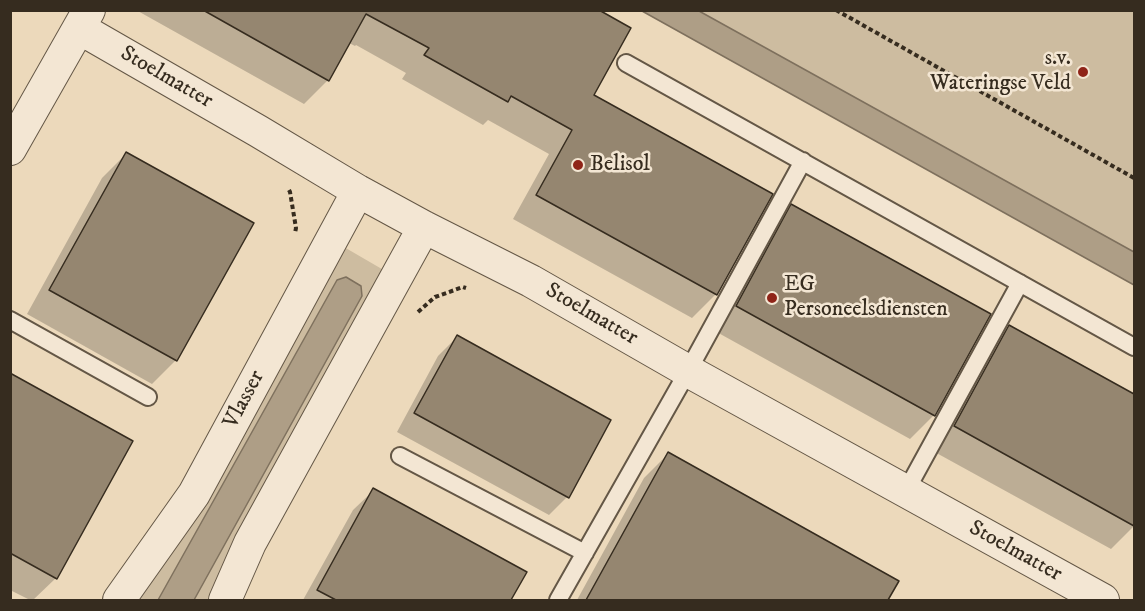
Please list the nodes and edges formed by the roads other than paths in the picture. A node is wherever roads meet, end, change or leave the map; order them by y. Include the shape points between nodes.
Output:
1 (84, 19) edge
2 (626, 63) dead end
3 (10, 149) edge
4 (802, 161) junction
5 (358, 191) junction
6 (424, 227) junction
7 (1020, 284) junction
8 (10, 320) edge
9 (1134, 347) edge
10 (688, 371) junction
11 (148, 397) dead end
12 (400, 456) dead end
13 (906, 491) junction
14 (585, 554) junction
15 (119, 600) edge
16 (225, 600) edge
17 (558, 600) edge
18 (1103, 600) edge

1 - 3 street
1 - 5 street, Stoelmatter
2 - 4 lane
4 - 7 lane
4 - 10 lane
5 - 6 street, Stoelmatter
5 - 15 street, Vlasser via 194,494
6 - 10 street, Stoelmatter via 531,281
6 - 16 street via 250,543
7 - 9 lane
7 - 13 lane
8 - 11 lane
10 - 13 street, Stoelmatter
10 - 14 lane
12 - 14 lane
13 - 18 street, Stoelmatter
14 - 17 lane

